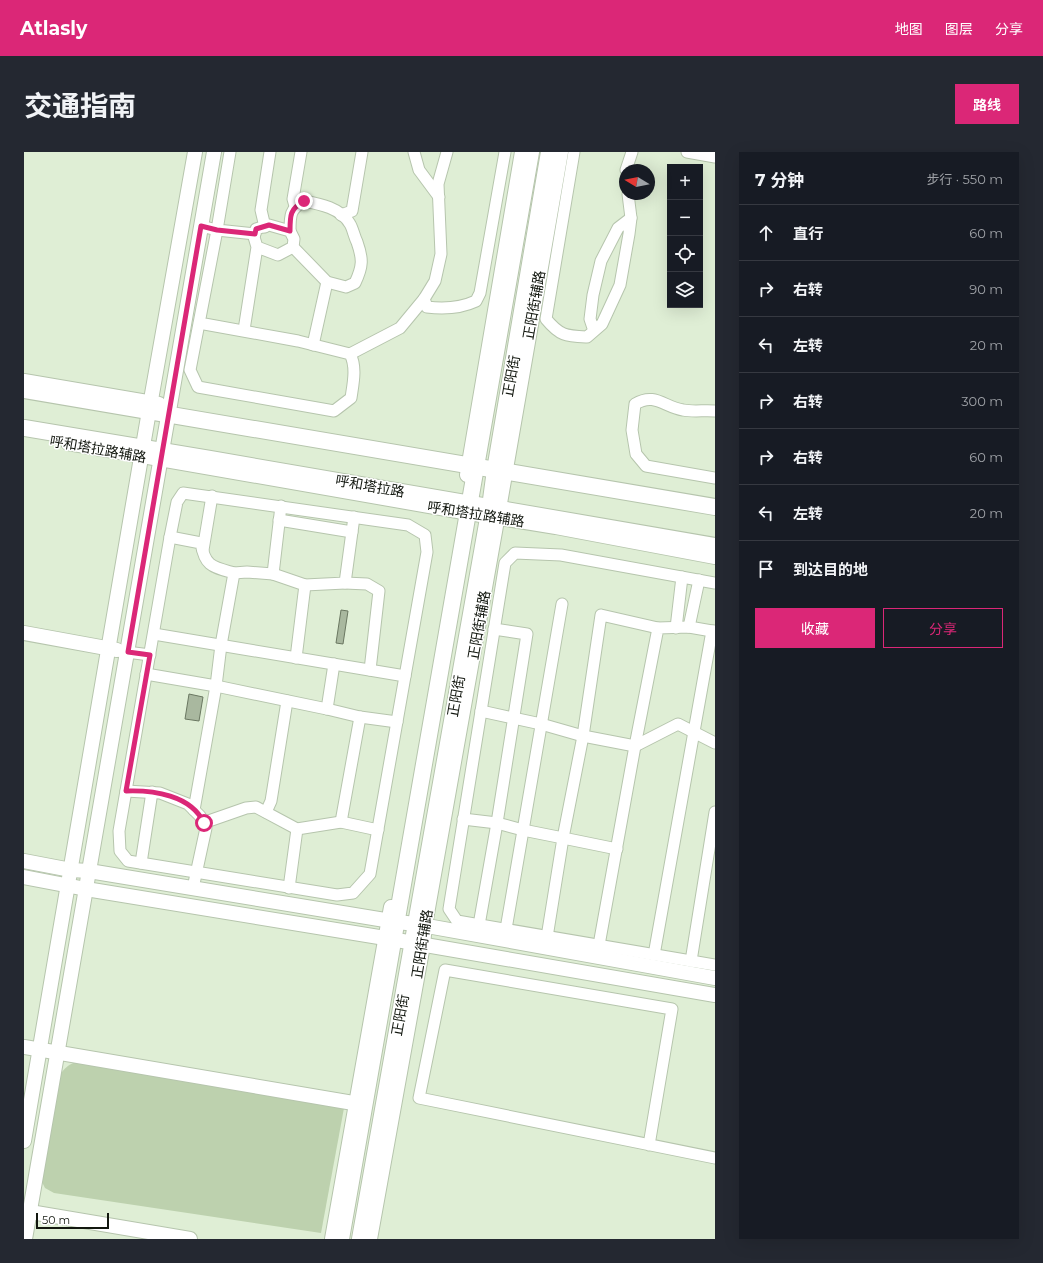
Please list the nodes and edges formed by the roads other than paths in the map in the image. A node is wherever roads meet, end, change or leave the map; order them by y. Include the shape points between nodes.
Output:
1 (194, 152) edge
2 (214, 152) edge
3 (230, 152) edge
4 (270, 152) edge
5 (301, 152) edge
6 (362, 152) edge
7 (414, 152) edge
8 (447, 152) edge
9 (505, 152) edge
10 (522, 152) edge
11 (531, 152) edge
12 (549, 152) edge
13 (561, 152) edge
14 (574, 152) edge
15 (632, 152) edge
16 (688, 152) edge
17 (715, 157) edge
18 (628, 164) edge
19 (439, 197) junction
20 (629, 200) edge
21 (295, 206) junction
22 (341, 215) junction
23 (631, 218) junction
24 (201, 226) junction
25 (264, 226) junction
26 (217, 230) junction
27 (290, 231) junction
28 (255, 234) junction
29 (257, 247) junction
30 (293, 247) junction
31 (327, 282) junction
32 (424, 299) junction
33 (199, 323) junction
34 (244, 330) junction
35 (594, 331) junction
36 (313, 345) junction
37 (350, 354) junction
38 (24, 381) edge
39 (24, 390) edge
40 (149, 407) junction
41 (169, 411) junction
42 (715, 412) edge
43 (24, 428) edge
44 (24, 436) edge
45 (142, 452) junction
46 (162, 456) junction
47 (472, 462) junction
48 (500, 467) junction
49 (715, 478) edge
50 (212, 496) junction
51 (715, 499) edge
52 (281, 506) junction
53 (715, 507) edge
54 (465, 508) junction
55 (494, 512) junction
56 (354, 517) junction
57 (279, 520) junction
58 (352, 532) junction
59 (170, 537) junction
60 (715, 546) edge
61 (203, 555) junction
62 (715, 557) edge
63 (234, 573) junction
64 (273, 574) junction
65 (682, 577) junction
66 (699, 580) junction
67 (345, 583) junction
68 (715, 583) edge
69 (305, 584) junction
70 (562, 604) dead end
71 (689, 627) junction
72 (658, 628) junction
73 (676, 628) junction
74 (494, 629) junction
75 (714, 631) edge
76 (24, 633) edge
77 (154, 634) junction
78 (221, 645) junction
79 (118, 650) junction
80 (150, 655) junction
81 (296, 658) junction
82 (334, 664) junction
83 (370, 670) junction
84 (146, 674) junction
85 (405, 676) junction
86 (216, 686) junction
87 (287, 701) junction
88 (327, 709) junction
89 (481, 711) junction
90 (360, 717) junction
91 (513, 718) junction
92 (397, 722) junction
93 (541, 724) junction
94 (694, 732) junction
95 (583, 736) junction
96 (715, 743) edge
97 (635, 746) junction
98 (126, 791) junction
99 (152, 792) junction
100 (194, 810) junction
101 (266, 812) junction
102 (715, 812) edge
103 (463, 819) junction
104 (341, 822) junction
105 (204, 823) junction
106 (497, 823) junction
107 (297, 828) junction
108 (378, 830) junction
109 (523, 830) junction
110 (563, 838) junction
111 (617, 849) junction
112 (24, 861) edge
113 (141, 863) junction
114 (71, 870) junction
115 (89, 871) junction
116 (196, 872) junction
117 (24, 876) edge
118 (68, 885) junction
119 (193, 888) junction
120 (290, 888) junction
121 (86, 889) junction
122 (393, 921) junction
123 (420, 924) junction
124 (479, 925) junction
125 (506, 930) junction
126 (547, 937) junction
127 (389, 939) junction
128 (418, 944) junction
129 (599, 945) junction
130 (654, 955) junction
131 (691, 961) junction
132 (715, 965) edge
133 (715, 978) edge
134 (715, 995) edge
135 (24, 1047) edge
136 (40, 1050) junction
137 (58, 1052) junction
138 (360, 1104) junction
139 (24, 1141) edge
140 (649, 1145) junction
141 (715, 1158) edge
142 (27, 1211) edge
143 (25, 1239) edge
144 (190, 1239) edge
145 (332, 1239) edge
146 (341, 1239) edge
147 (360, 1239) edge
148 (370, 1239) edge

1 - 40 street
2 - 24 street
3 - 26 street
4 - 25 street via 261,210
5 - 21 street via 293,199
6 - 22 street via 352,211
7 - 19 street via 419,170
8 - 19 street via 438,184
9 - 32 street via 480,293 476,301 465,306 434,308 427,306
10 - 47 street
11 - 47 main road
12 - 48 main road, 正阳街
13 - 48 street, 正阳街辅路
14 - 35 street via 546,319 555,330 571,336 588,337
15 - 18 street
16 - 17 street
19 - 32 street via 441,254 435,281
20 - 23 street
21 - 22 street via 304,201 322,204
21 - 27 street via 290,219
22 - 31 street via 350,224 362,256 360,273 355,283 346,287
23 - 35 street via 620,286 602,324
23 - 35 street via 618,228 601,261 590,319
24 - 26 street
24 - 41 street
25 - 27 street
25 - 28 street via 256,229
26 - 28 street
26 - 33 street
27 - 30 street via 294,239
28 - 29 street
29 - 30 street via 278,255
29 - 34 street
30 - 31 street
31 - 36 street
32 - 37 street via 400,328
33 - 34 street
33 - 37 street via 190,370 198,387 334,411 351,398 354,376
34 - 36 street
36 - 37 street
38 - 40 street
39 - 40 main road
40 - 41 main road
40 - 45 street
41 - 46 street
41 - 47 main road
42 - 49 street via 682,410 659,400 643,400 635,404 632,430 636,454 646,466
43 - 45 main road, 呼和塔拉路
44 - 45 street, 呼和塔拉路辅路
45 - 46 main road, 呼和塔拉路
45 - 79 street
46 - 54 main road, 呼和塔拉路
46 - 79 street
47 - 48 main road
47 - 54 main road
48 - 51 street
48 - 53 main road
48 - 55 main road, 正阳街
50 - 52 street
50 - 59 street via 183,493 177,502
50 - 61 street
52 - 56 street
52 - 57 street
54 - 55 main road, 呼和塔拉路
54 - 122 main road
55 - 60 main road, 呼和塔拉路
55 - 62 street, 呼和塔拉路辅路 via 556,527
55 - 123 main road, 正阳街
56 - 58 street
56 - 85 street via 408,525 425,535 427,552
57 - 58 street
57 - 64 street
58 - 67 street
59 - 61 street via 201,543
59 - 77 street
61 - 63 street via 212,567
63 - 64 street
63 - 78 street
64 - 69 street
65 - 66 street
65 - 73 street
65 - 74 street via 561,555 515,552 505,563
66 - 68 street
66 - 71 street
67 - 69 street
67 - 83 street via 367,584 379,591
69 - 81 street
70 - 93 street
71 - 73 street
71 - 75 street
72 - 73 street
72 - 95 street via 601,615
72 - 97 street
74 - 89 street
74 - 91 street via 526,634
75 - 94 street
76 - 79 street
77 - 78 street
77 - 80 street
78 - 81 street
78 - 86 street
79 - 80 street
79 - 114 street
79 - 115 street
80 - 84 street
81 - 82 street
82 - 83 street
82 - 88 street
83 - 85 street
84 - 86 street
84 - 98 street
85 - 92 street
86 - 87 street
86 - 100 street
87 - 88 street
87 - 101 street via 272,801
88 - 90 street
89 - 91 street
89 - 103 street
90 - 92 street
90 - 104 street
91 - 93 street
91 - 106 street
92 - 108 street
93 - 95 street
93 - 109 street
94 - 96 street
94 - 97 street via 678,724
94 - 130 street
95 - 97 street
95 - 110 street
97 - 111 street
98 - 99 street
98 - 113 street via 119,831 120,851 128,861
99 - 100 street via 188,804
99 - 113 street
100 - 105 street
101 - 105 street via 256,807 246,808
101 - 107 street
102 - 131 street
103 - 106 street
103 - 124 street via 449,909 457,921
104 - 107 street
104 - 108 street
105 - 116 street via 206,828
106 - 109 street
106 - 124 street
107 - 120 street
108 - 120 street via 370,874 353,893 337,895
109 - 110 street
109 - 125 street
110 - 111 street
110 - 126 street
111 - 129 street
112 - 114 street
113 - 116 street
114 - 115 street
114 - 118 street
115 - 119 street
115 - 121 street
116 - 119 street
116 - 120 street
117 - 118 street
118 - 121 street
118 - 136 street
119 - 122 street
121 - 127 street
121 - 137 street
122 - 123 street
122 - 127 main road
123 - 128 main road, 正阳街
123 - 133 street
124 - 125 street
125 - 126 street
126 - 129 street
127 - 128 street
127 - 138 main road
128 - 134 street
128 - 147 main road, 正阳街
128 - 148 street, 正阳街辅路
129 - 130 street
130 - 131 street
131 - 132 street
135 - 136 street
136 - 137 street
136 - 139 street
137 - 138 street
137 - 142 street
138 - 145 street
138 - 146 main road
140 - 140 street via 419,1098 445,970 672,1009
140 - 141 street
142 - 143 street
142 - 144 street

